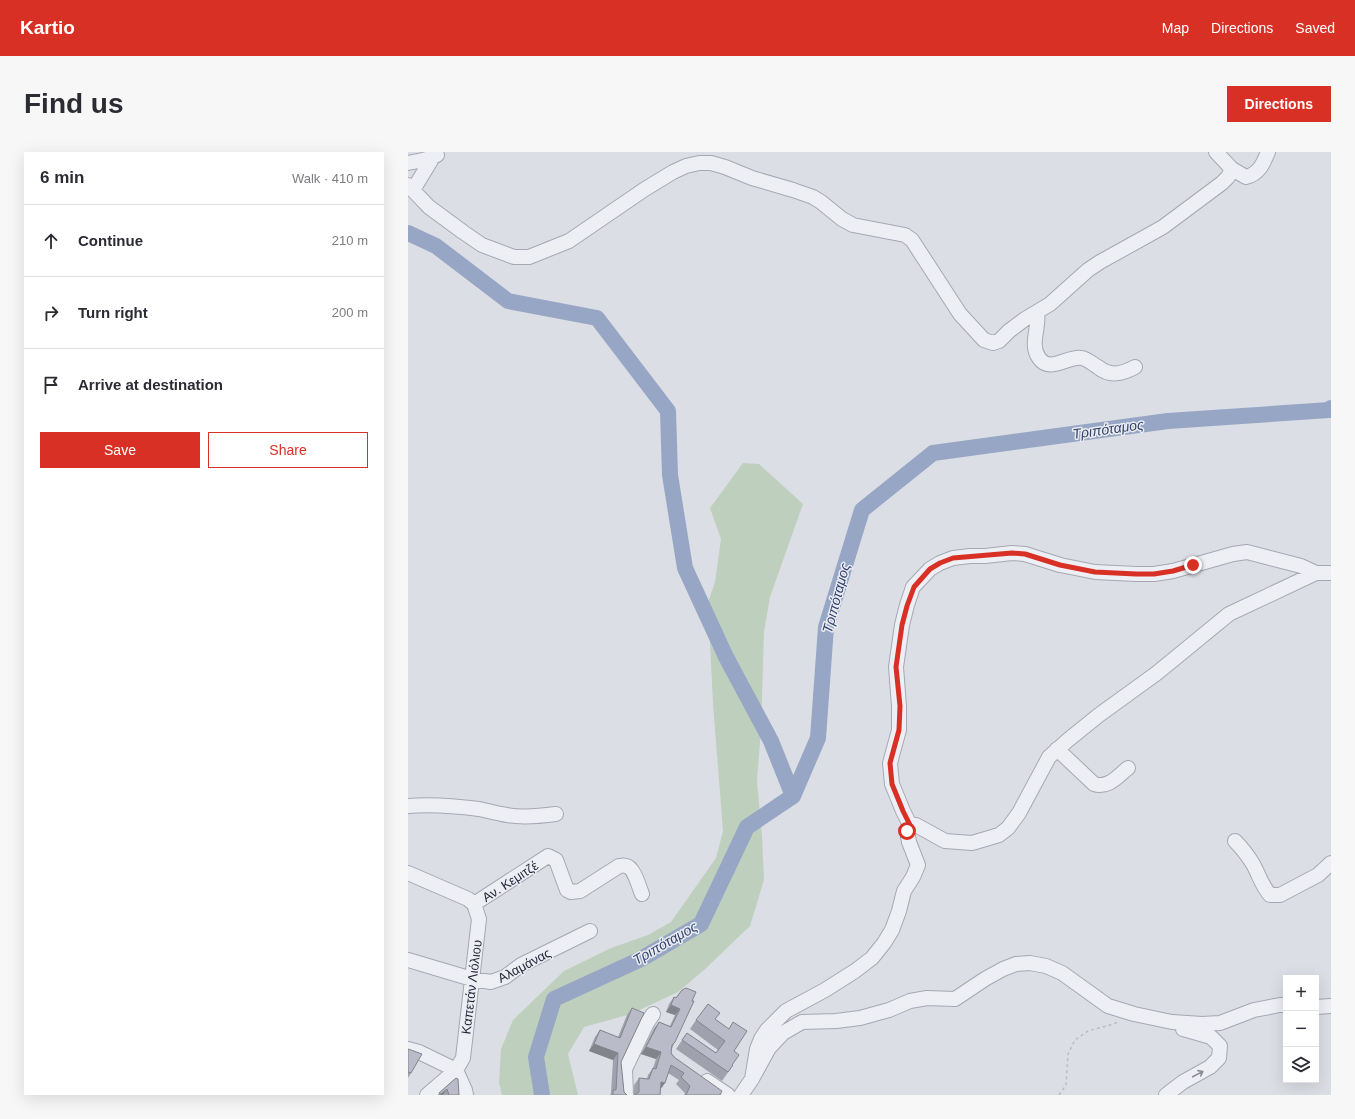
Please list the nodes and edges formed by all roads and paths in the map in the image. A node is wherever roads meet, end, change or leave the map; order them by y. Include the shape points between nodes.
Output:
1 (1216, 152) edge
2 (1268, 152) edge
3 (437, 154) edge
4 (408, 163) edge
5 (1232, 169) junction
6 (410, 187) edge
7 (1036, 313) junction
8 (1135, 367) dead end
9 (1316, 573) junction
10 (1331, 574) edge
11 (1057, 749) junction
12 (1128, 768) dead end
13 (408, 806) edge
14 (556, 814) dead end
15 (910, 825) junction
16 (1235, 841) dead end
17 (1331, 863) edge
18 (408, 873) edge
19 (642, 894) dead end
20 (474, 904) junction
21 (590, 931) dead end
22 (408, 960) edge
23 (472, 979) junction
24 (1283, 1005) edge
25 (1331, 1006) edge
26 (1319, 1007) edge
27 (653, 1014) dead end
28 (1134, 1014) junction
29 (1165, 1020) junction
30 (408, 1048) edge
31 (456, 1070) junction
32 (698, 1075) edge
33 (752, 1079) junction
34 (427, 1095) edge
35 (466, 1095) edge
36 (626, 1095) edge
37 (728, 1095) edge
38 (741, 1095) edge
39 (1059, 1095) edge
40 (1166, 1095) edge

1 - 5 street
2 - 5 street via 1261,168 1252,176 1246,177
3 - 4 street
3 - 6 street
5 - 7 street via 1222,183 1163,227 1088,270
6 - 7 street via 429,207 482,245 514,257 529,257 569,241 673,172 699,162 711,163 813,197 853,225 905,235 912,240 960,314 984,340 993,343 999,341
7 - 8 street via 1038,318 1034,334 1035,349 1044,363 1053,365 1073,358 1082,358 1102,371 1115,374
9 - 10 street
9 - 11 street via 1229,614
9 - 15 street via 1301,566 1247,552 1154,574 1095,572 1012,553 953,558 930,569 914,587 907,606 896,667 900,706 899,730 890,763 892,784
11 - 12 street via 1094,784 1100,786 1106,785
11 - 15 street via 1049,757 1019,813 999,835 972,843 945,842 916,825
13 - 14 street via 460,807 508,816
15 - 33 street via 907,831 909,842 918,865 904,891 900,911 892,930 872,958 855,972 786,1011 768,1030 757,1049
16 - 17 street via 1253,864 1264,889 1270,895 1280,895 1318,874
18 - 20 street
19 - 20 street, Αν. Κεμιτζέ via 635,875 626,866 619,866 580,891 566,890 556,860 548,856
20 - 23 street, Καπετάν Λιόλιου via 479,919
21 - 23 street, Αλαμάνας via 521,965 498,980 491,982
22 - 23 street, Αλαμάνας
23 - 31 street, Καπετάν Λιόλιου via 463,1058
24 - 29 street via 1254,1010 1220,1023
25 - 26 street
27 - 36 street via 625,1069
28 - 29 street
28 - 33 street via 1108,1006 1062,973 1046,966 1016,964 985,979 955,999 927,998 860,1018 802,1022 783,1033 769,1048
28 - 39 path via 1088,1031 1075,1040 1068,1054 1066,1084
40 -> 29 street via 1210,1067 1219,1058 1220,1046 1211,1037 1186,1030
30 - 31 street
31 - 34 street
31 - 35 street
32 - 37 street
33 - 38 street

